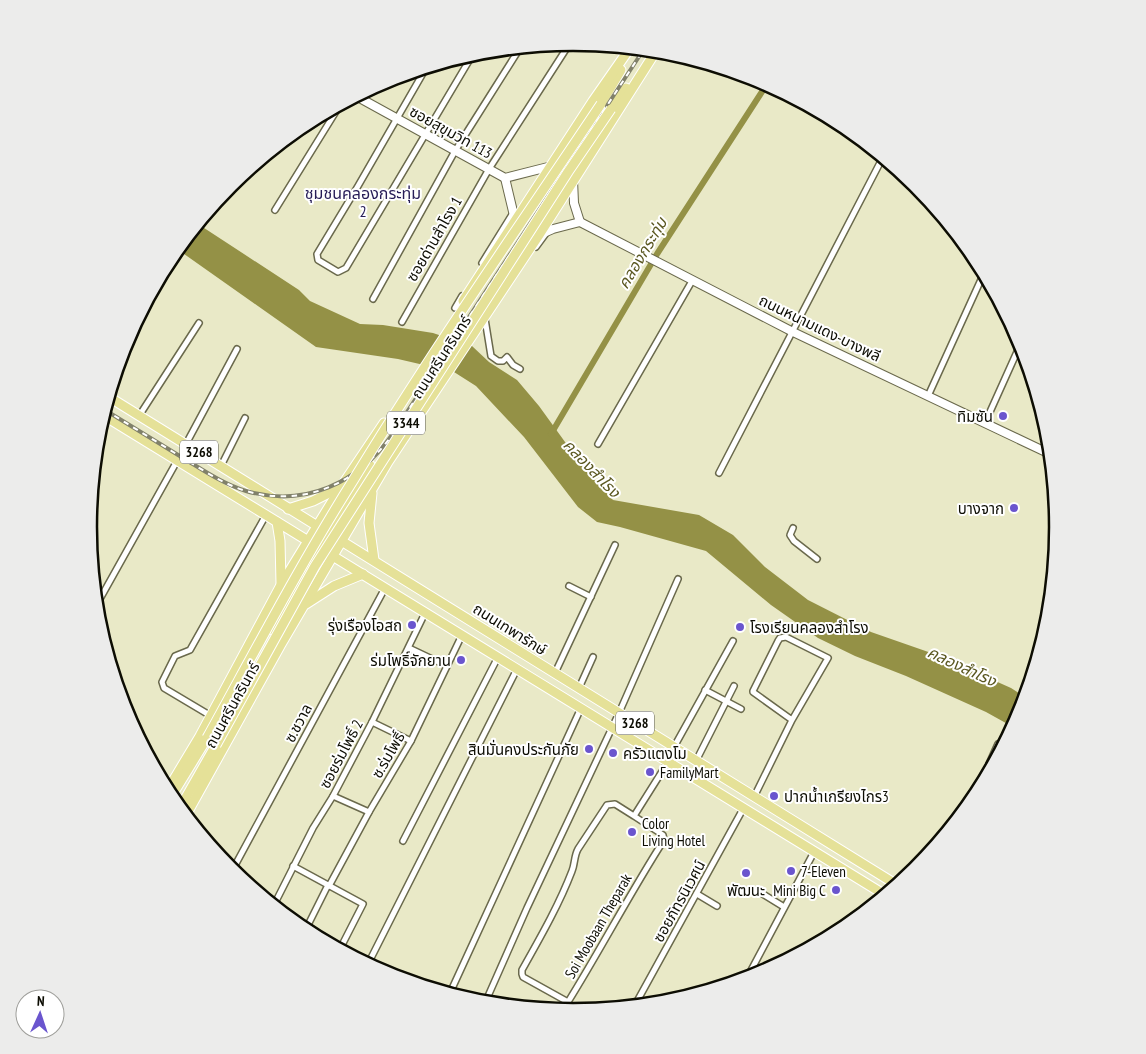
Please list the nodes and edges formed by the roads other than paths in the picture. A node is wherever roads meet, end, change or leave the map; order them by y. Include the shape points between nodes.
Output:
1 (565, 51) edge
2 (626, 54) edge
3 (516, 55) edge
4 (630, 55) edge
5 (646, 57) edge
6 (652, 58) edge
7 (467, 63) edge
8 (421, 76) edge
9 (366, 99) edge
10 (333, 116) edge
11 (396, 118) junction
12 (425, 134) junction
13 (456, 151) junction
14 (880, 163) edge
15 (552, 166) junction
16 (489, 169) junction
17 (505, 178) junction
18 (573, 180) junction
19 (275, 210) dead end
20 (514, 216) junction
21 (580, 222) junction
22 (543, 233) junction
23 (692, 280) junction
24 (980, 281) edge
25 (373, 299) dead end
26 (455, 308) dead end
27 (402, 322) dead end
28 (199, 323) dead end
29 (793, 332) junction
30 (237, 349) dead end
31 (1016, 354) edge
32 (520, 369) dead end
33 (928, 396) junction
34 (114, 401) edge
35 (139, 416) junction
36 (245, 418) dead end
37 (109, 419) edge
38 (985, 423) junction
39 (186, 444) junction
40 (598, 444) dead end
41 (368, 448) junction
42 (1043, 450) edge
43 (177, 461) junction
44 (388, 462) junction
45 (370, 465) junction
46 (221, 466) junction
47 (719, 474) dead end
48 (344, 484) junction
49 (373, 488) junction
50 (288, 509) junction
51 (266, 515) junction
52 (277, 522) junction
53 (318, 526) junction
54 (793, 528) dead end
55 (329, 533) junction
56 (342, 540) junction
57 (308, 541) junction
58 (615, 545) dead end
59 (320, 548) junction
60 (333, 555) junction
61 (817, 559) dead end
62 (374, 560) junction
63 (363, 574) junction
64 (678, 579) dead end
65 (281, 585) junction
66 (569, 586) dead end
67 (385, 587) junction
68 (102, 595) edge
69 (591, 597) junction
70 (302, 608) junction
71 (425, 612) junction
72 (273, 630) junction
73 (255, 634) junction
74 (462, 635) junction
75 (733, 640) dead end
76 (280, 646) junction
77 (409, 648) junction
78 (498, 657) junction
79 (593, 657) dead end
80 (448, 666) junction
81 (518, 669) junction
82 (555, 674) junction
83 (734, 686) dead end
84 (579, 688) junction
85 (705, 690) junction
86 (726, 701) junction
87 (581, 708) junction
88 (741, 709) dead end
89 (619, 713) junction
90 (211, 716) junction
91 (792, 720) junction
92 (372, 722) junction
93 (612, 728) junction
94 (411, 741) junction
95 (674, 747) junction
96 (695, 761) junction
97 (668, 762) junction
98 (172, 783) edge
99 (176, 789) edge
100 (333, 796) junction
101 (754, 797) junction
102 (184, 801) edge
103 (190, 808) edge
104 (744, 809) junction
105 (369, 812) junction
106 (634, 816) junction
107 (403, 840) dead end
108 (814, 852) junction
109 (237, 863) edge
110 (293, 866) junction
111 (891, 881) edge
112 (329, 886) junction
113 (758, 891) dead end
114 (879, 892) edge
115 (697, 894) junction
116 (277, 899) edge
117 (717, 906) dead end
118 (784, 907) junction
119 (309, 923) edge
120 (343, 943) edge
121 (371, 958) edge
122 (753, 968) edge
123 (453, 988) edge
124 (488, 995) edge
125 (639, 998) edge
126 (568, 1002) joint

1 - 16 street, ซอยด่านสำโรง 1
2 - 15 main road, ถนนศรีนครินทร์ / 3344
3 - 13 street
4 - 99 main road, ถนนศรีนครินทร์ / 3344, bridge via 601,104 354,478
5 - 102 main road, ถนนศรีนครินทร์ / 3344, bridge via 568,172 315,566
6 - 18 main road, ถนนศรีนครินทร์ / 3344
7 - 12 street
8 - 11 street
9 - 11 main road, ซอยสุขุมวิท 113
10 - 19 street
11 - 12 main road, ซอยสุขุมวิท 113
11 - 12 street via 317,254 318,260 338,272 346,268
12 - 13 main road, ซอยสุขุมวิท 113
13 - 16 main road, ซอยสุขุมวิท 113
13 - 25 street
14 - 29 street
15 - 17 main road
15 - 20 main road, ถนนศรีนครินทร์ / 3344
16 - 17 main road, ซอยสุขุมวิท 113
16 - 27 street, ซอยด่านสำโรง 1
17 - 20 main road
18 - 21 main road via 574,203
18 - 22 main road, ถนนศรีนครินทร์ / 3344
20 - 26 street
20 - 41 main road, ถนนศรีนครินทร์ / 3344, bridge via 495,252
21 - 22 main road
21 - 23 main road, ถนนหนามแดง-บางพลี
22 - 32 street via 483,321 491,356 498,361 507,357
22 - 44 main road, ถนนศรีนครินทร์ / 3344 via 519,263
23 - 29 main road, ถนนหนามแดง-บางพลี
23 - 40 street
24 - 33 street
28 - 35 street
29 - 33 main road, ถนนหนามแดง-บางพลี
29 - 47 street
30 - 39 street
31 - 38 street
33 - 38 main road, ถนนหนามแดง-บางพลี
34 - 35 main road, ถนนเทพารักษ์ / 3268
35 - 39 main road, ถนนเทพารักษ์ / 3268
36 - 46 street
37 - 43 main road, ถนนเทพารักษ์ / 3268
38 - 42 main road, ถนนหนามแดง-บางพลี
39 - 46 main road, ถนนเทพารักษ์ / 3268
41 - 45 main road via 365,459
41 - 48 main road, ถนนศรีนครินทร์ / 3344
43 - 51 main road, ถนนเทพารักษ์ / 3268
43 - 68 street
44 - 45 main road via 380,468
44 - 49 main road, ถนนศรีนครินทร์ / 3344
45 - 55 main road
46 - 50 main road, ถนนเทพารักษ์ / 3268
48 - 50 main road via 329,494
48 - 53 main road, ถนนศรีนครินทร์ / 3344
49 - 56 main road, ถนนศรีนครินทร์ / 3344
49 - 62 main road via 369,522
50 - 53 main road, ถนนเทพารักษ์ / 3268
51 - 52 main road, ถนนเทพารักษ์ / 3268
51 - 90 street via 190,650 175,656 162,682 164,688
52 - 57 main road, ถนนเทพารักษ์ / 3268
52 - 65 main road
53 - 55 main road, ถนนเทพารักษ์ / 3268
53 - 57 main road, ถนนศรีนครินทร์ / 3344
54 - 61 street via 790,535 794,541
55 - 56 main road, ถนนเทพารักษ์ / 3268
55 - 59 main road
56 - 60 main road, ถนนศรีนครินทร์ / 3344
56 - 62 main road, ถนนเทพารักษ์ / 3268
57 - 59 main road, ถนนเทพารักษ์ / 3268
57 - 65 main road, ถนนศรีนครินทร์ / 3344
58 - 69 street
59 - 60 main road, ถนนเทพารักษ์ / 3268
59 - 72 main road
60 - 63 main road, ถนนเทพารักษ์ / 3268
60 - 70 main road, ถนนศรีนครินทร์ / 3344
62 - 82 main road, ถนนเทพารักษ์ / 3268
63 - 67 main road, ถนนเทพารักษ์ / 3268
63 - 70 main road via 334,586
64 - 89 street
65 - 73 main road, ถนนศรีนครินทร์ / 3344
66 - 69 street
67 - 71 main road, ถนนเทพารักษ์ / 3268
67 - 109 street, ซ.ชวาล
69 - 82 street
70 - 76 main road, ถนนศรีนครินทร์ / 3344
71 - 74 main road, ถนนเทพารักษ์ / 3268
71 - 77 street, ซอยร่มโพธิ์ 2
72 - 73 main road via 262,628
72 - 76 main road via 280,638
73 - 90 main road, ถนนศรีนครินทร์ / 3344
74 - 78 main road, ถนนเทพารักษ์ / 3268
74 - 80 street, ซ.ร่มโพธิ์
75 - 85 street
76 - 103 main road, ถนนศรีนครินทร์ / 3344
77 - 80 street
77 - 92 street, ซอยร่มโพธิ์ 2
78 - 81 main road, ถนนเทพารักษ์ / 3268
78 - 107 street
79 - 84 street
80 - 94 street, ซ.ร่มโพธิ์
81 - 87 main road, ถนนเทพารักษ์ / 3268
81 - 121 street
82 - 84 main road, ถนนเทพารักษ์ / 3268
83 - 86 street
84 - 89 main road, ถนนเทพารักษ์ / 3268
85 - 86 street
85 - 95 street
86 - 88 street
86 - 96 street
87 - 93 main road, ถนนเทพารักษ์ / 3268
87 - 123 street
89 - 93 street
89 - 95 main road, ถนนเทพารักษ์ / 3268
90 - 98 main road, ถนนศรีนครินทร์ / 3344
91 - 91 street via 828,658 782,637 753,692
91 - 101 street
92 - 94 street
92 - 100 street, ซอยร่มโพธิ์ 2
93 - 97 main road, ถนนเทพารักษ์ / 3268
93 - 124 street
94 - 105 street, ซ.ร่มโพธิ์
95 - 96 main road, ถนนเทพารักษ์ / 3268
96 - 101 main road, ถนนเทพารักษ์ / 3268
97 - 104 main road, ถนนเทพารักษ์ / 3268
97 - 106 street
100 - 105 street
100 - 110 street, ซอยร่มโพธิ์ 2
101 - 111 main road, ถนนเทพารักษ์ / 3268
104 - 108 main road, ถนนเทพารักษ์ / 3268
104 - 115 street, ซอยภัทรนิเวศน์
105 - 112 street, ซ.ร่มโพธิ์
106 - 126 street, Soi Moobaan Theparak via 663,835 664,840
106 - 126 street, Soi Moobaan Theparak via 615,804 607,805 578,849 572,872 522,970 523,977
108 - 114 main road, ถนนเทพารักษ์ / 3268
108 - 118 street
110 - 112 street
110 - 116 street, ซอยร่มโพธิ์ 2
112 - 119 street, ซ.ร่มโพธิ์
112 - 120 street via 363,904
113 - 118 street
115 - 117 street
115 - 125 street, ซอยภัทรนิเวศน์
118 - 122 street

